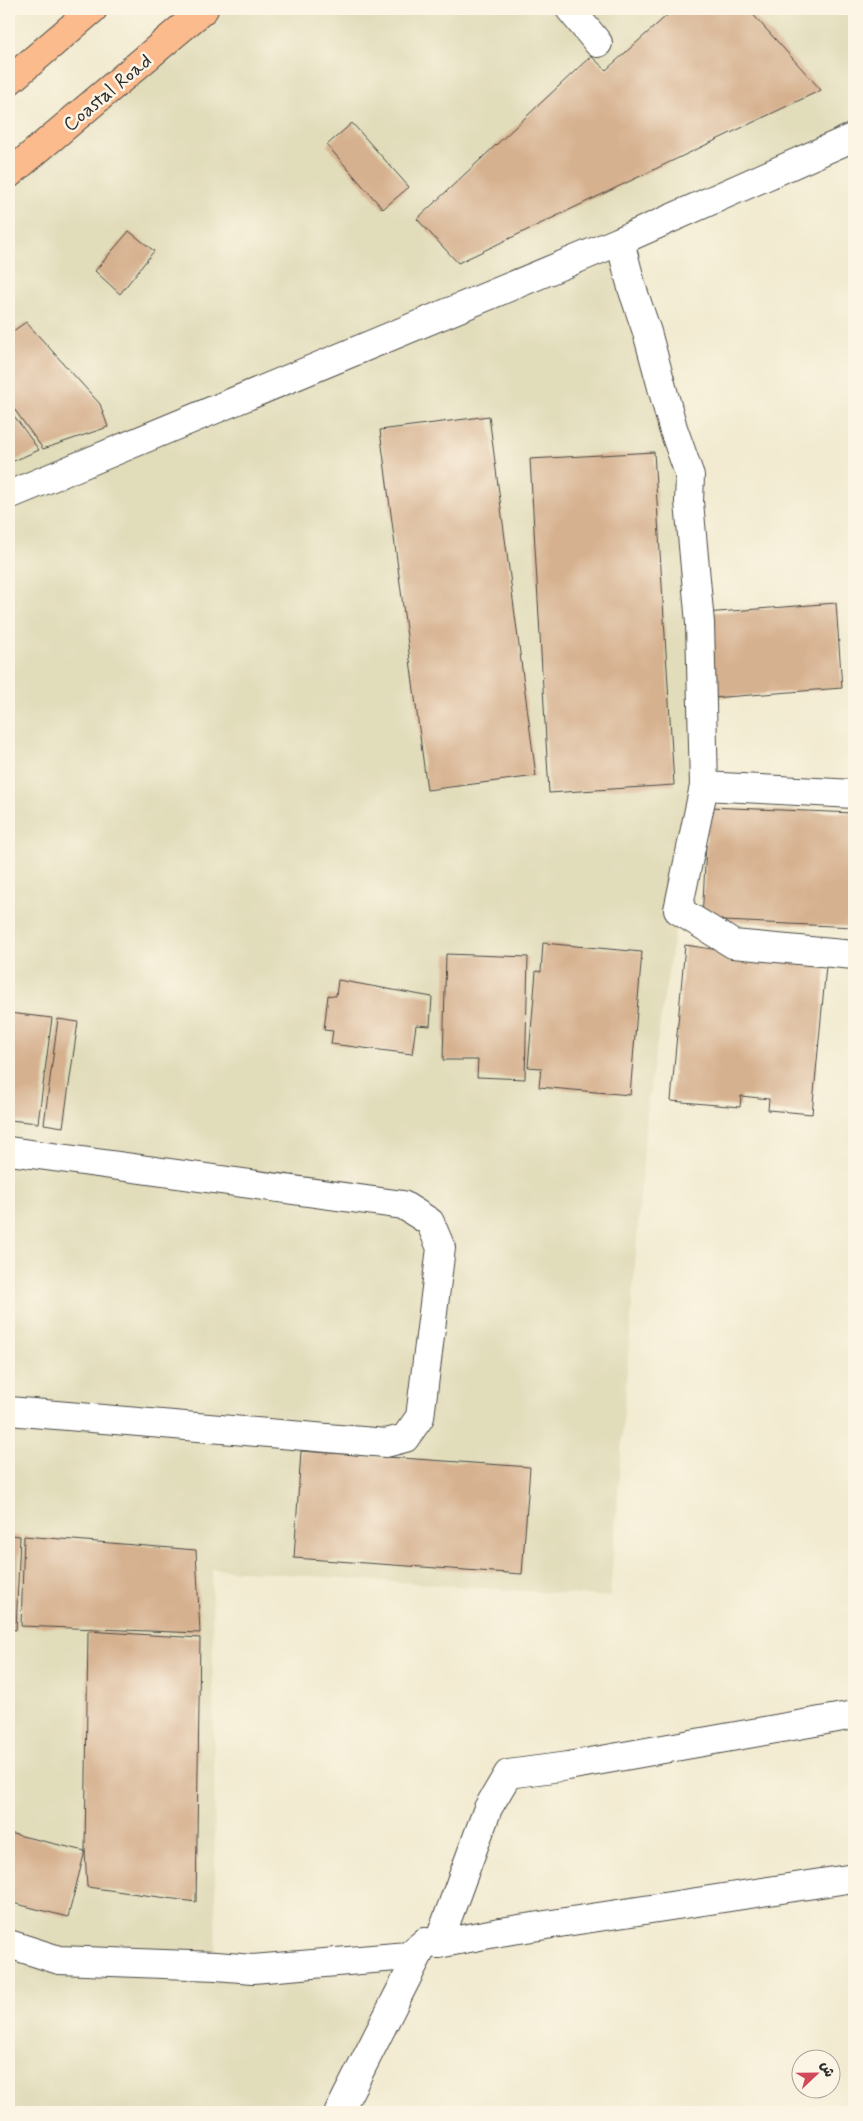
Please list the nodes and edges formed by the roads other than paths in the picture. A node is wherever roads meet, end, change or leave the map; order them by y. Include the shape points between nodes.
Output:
1 (93, 9) edge
2 (204, 9) edge
3 (570, 9) edge
4 (598, 43) dead end
5 (9, 81) edge
6 (854, 137) edge
7 (9, 174) edge
8 (620, 241) junction
9 (9, 495) edge
10 (704, 786) junction
11 (854, 794) edge
12 (854, 956) edge
13 (9, 1152) edge
14 (9, 1411) edge
15 (854, 1715) edge
16 (854, 1878) edge
17 (431, 1943) junction
18 (9, 1944) edge
19 (339, 2112) edge

1 - 5 highway
2 - 7 highway, Coastal Road
3 - 4 street
6 - 8 street
8 - 9 street
8 - 10 street via 673,428 690,476 700,623
10 - 11 street
10 - 12 street via 678,910 733,944
13 - 14 street via 403,1205 430,1222 441,1248 420,1417 404,1438 386,1443
15 - 17 street via 508,1774 488,1808
16 - 17 street
17 - 18 street via 408,1956 253,1969 58,1960
17 - 19 street

